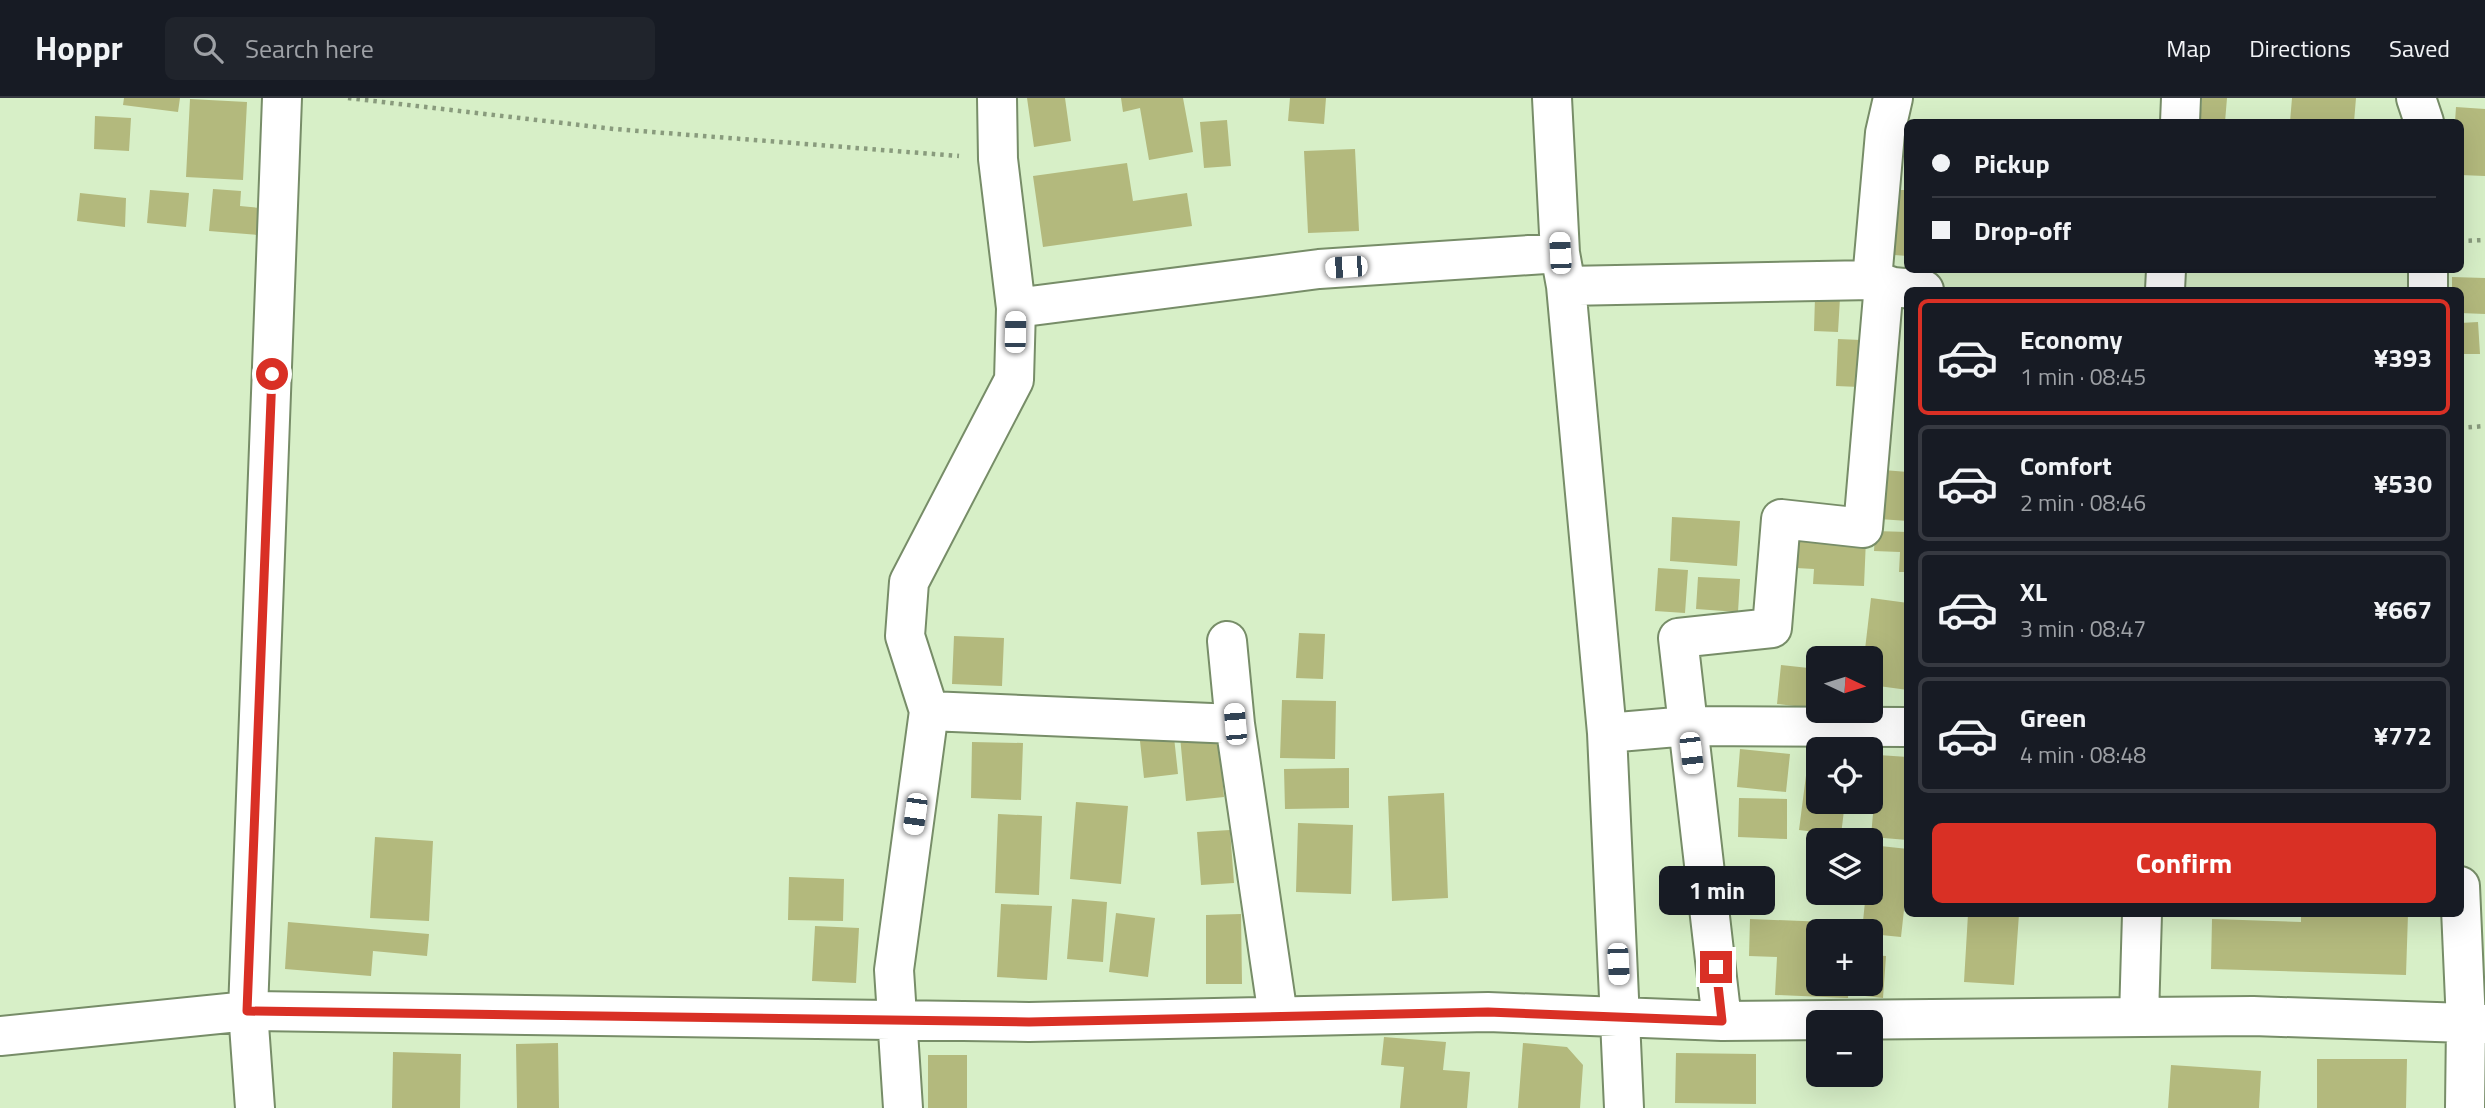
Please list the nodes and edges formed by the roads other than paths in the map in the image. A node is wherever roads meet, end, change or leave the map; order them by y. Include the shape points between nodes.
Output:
1 (282, 98) edge
2 (997, 98) edge
3 (1552, 98) edge
4 (1892, 98) edge
5 (2181, 98) edge
6 (2416, 98) edge
7 (2180, 119) edge
8 (2423, 119) edge
9 (1563, 269) junction
10 (1878, 282) junction
11 (1907, 287) edge
12 (1016, 308) junction
13 (1227, 641) dead end
14 (929, 711) junction
15 (1235, 724) junction
16 (1688, 726) junction
17 (1904, 727) edge
18 (1607, 733) junction
19 (2142, 917) edge
20 (2463, 917) edge
21 (247, 1011) junction
22 (1278, 1016) junction
23 (1620, 1016) junction
24 (2139, 1017) junction
25 (897, 1021) junction
26 (1722, 1021) junction
27 (2475, 1023) edge
28 (0, 1036) edge
29 (256, 1108) edge
30 (903, 1108) edge
31 (1624, 1108) edge
32 (2465, 1108) edge

1 - 21 street
2 - 12 street via 998,159
3 - 9 street
4 - 10 street via 1885,133
5 - 7 street
6 - 8 street
9 - 10 street
9 - 12 street via 1319,269
9 - 18 street
10 - 11 street
10 - 16 street via 1863,528 1781,519 1772,628 1678,638
12 - 14 street via 1014,380 909,582 905,636
13 - 15 street
14 - 15 street
14 - 25 street via 894,970
15 - 22 street
16 - 17 street
16 - 18 street
16 - 26 street
18 - 23 street
19 - 24 street
20 - 27 street
21 - 25 street
21 - 28 street
21 - 29 street
22 - 23 street via 1488,1012
22 - 25 street
23 - 26 street
23 - 31 street
24 - 26 street
24 - 27 street
25 - 30 street
27 - 32 street

